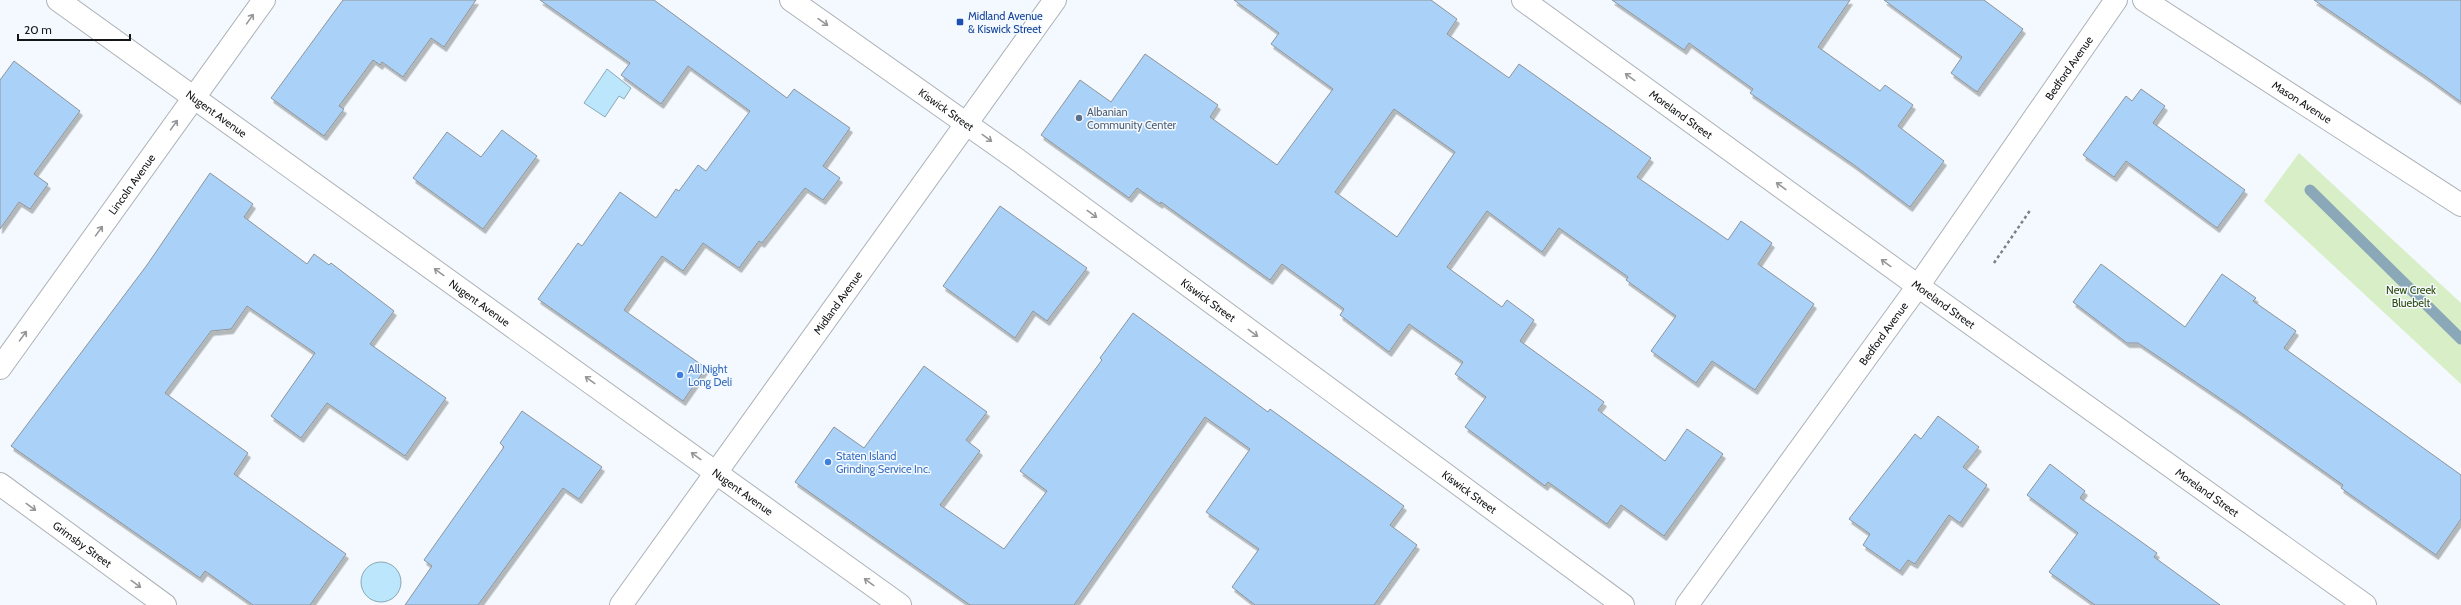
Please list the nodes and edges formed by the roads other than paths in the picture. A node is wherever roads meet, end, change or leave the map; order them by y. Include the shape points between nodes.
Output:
1 (58, 0) edge
2 (264, 0) edge
3 (791, 0) edge
4 (1055, 0) edge
5 (1523, 0) edge
6 (2116, 0) edge
7 (2144, 0) edge
8 (195, 97) junction
9 (967, 123) junction
10 (2461, 205) edge
11 (1918, 286) junction
12 (0, 368) edge
13 (717, 471) junction
14 (0, 484) edge
15 (165, 605) edge
16 (621, 605) edge
17 (900, 605) edge
18 (1623, 605) edge
19 (1687, 605) edge
20 (2365, 605) edge

1 - 8 street, Nugent Avenue
8 -> 2 street, Lincoln Avenue
3 -> 9 street, Kiswick Street
4 - 9 street, Midland Avenue
11 -> 5 street, Moreland Street
6 - 11 street, Bedford Avenue
7 - 10 street, Mason Avenue
12 -> 8 street, Lincoln Avenue
13 -> 8 street, Nugent Avenue
9 - 13 street, Midland Avenue
9 -> 18 street, Kiswick Street
11 - 19 street, Bedford Avenue
11 - 20 street, Moreland Street
13 - 16 street, Midland Avenue
17 -> 13 street, Nugent Avenue
14 -> 15 street, Grimsby Street

